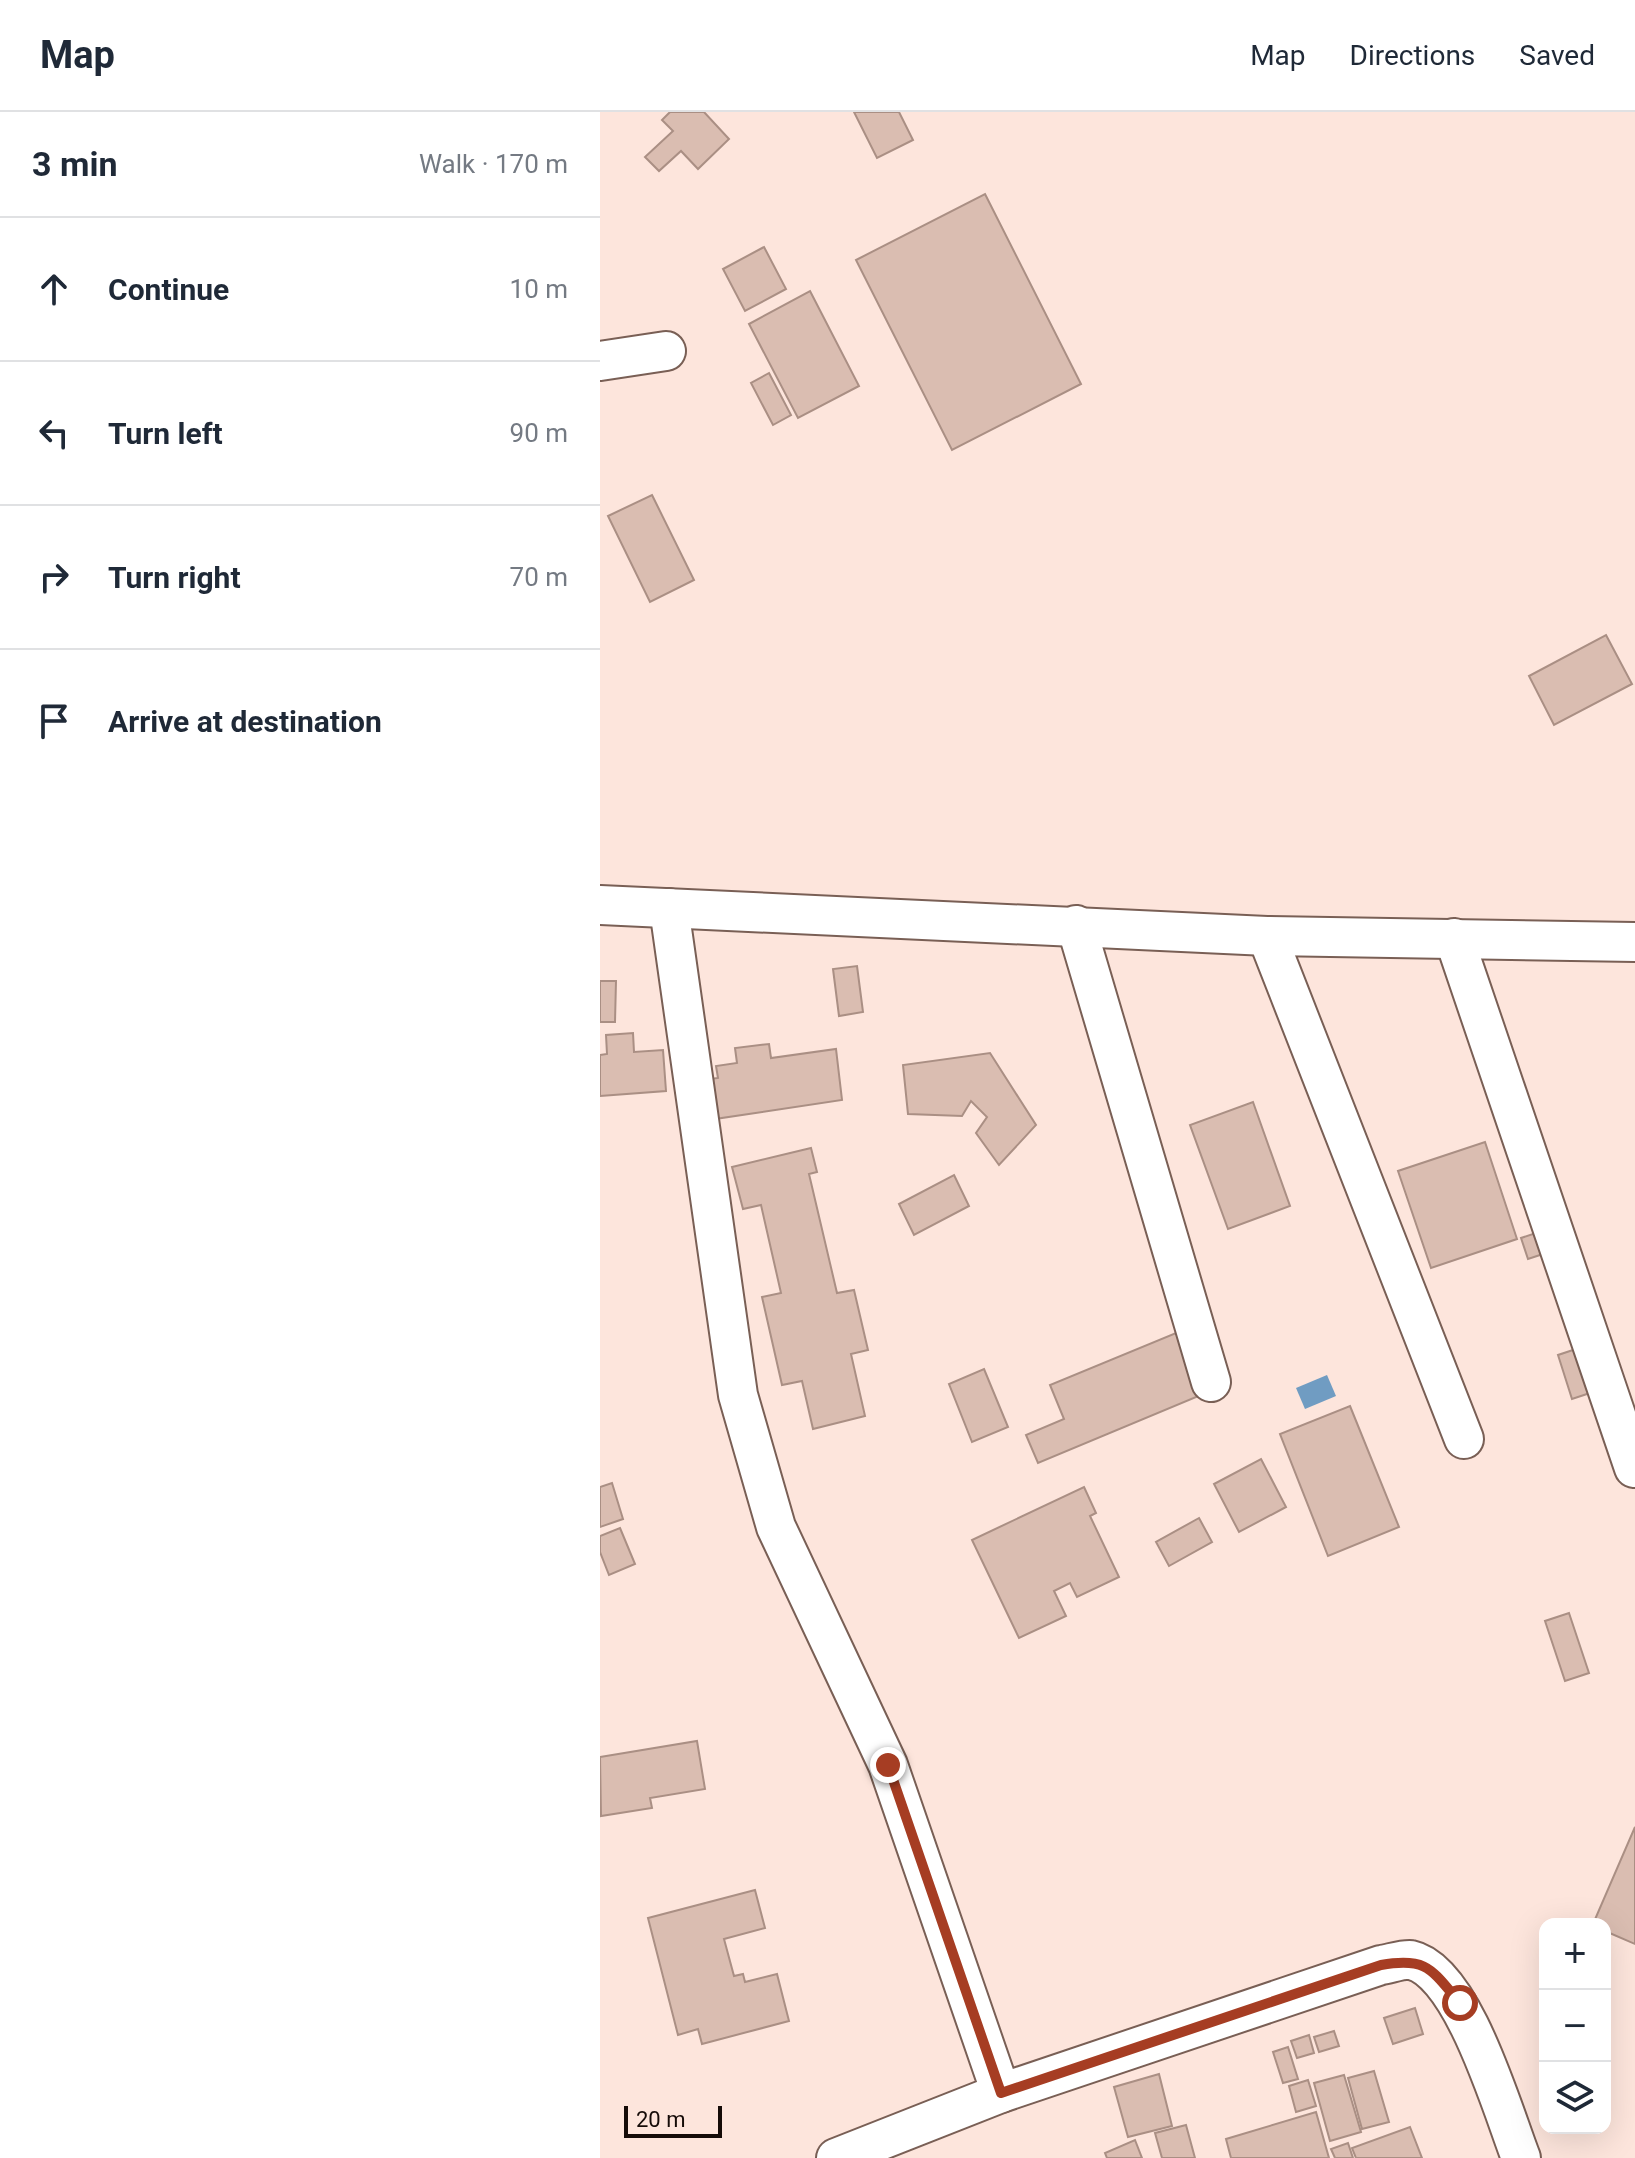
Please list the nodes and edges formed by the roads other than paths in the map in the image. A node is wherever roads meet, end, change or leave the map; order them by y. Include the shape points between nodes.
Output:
1 (666, 351) dead end
2 (600, 361) edge
3 (600, 905) edge
4 (669, 908) junction
5 (1076, 925) junction
6 (1267, 936) junction
7 (1454, 938) junction
8 (1635, 942) edge
9 (1211, 1382) dead end
10 (1464, 1439) dead end
11 (1634, 1468) edge
12 (1001, 2093) junction
13 (836, 2158) edge
14 (1521, 2158) edge

1 - 2 street
3 - 4 street
4 - 5 street
4 - 12 street via 738,1395 776,1527 888,1765
5 - 6 street
5 - 9 street
6 - 7 street
6 - 10 street
7 - 8 street
7 - 11 street
12 - 13 street
12 - 14 street via 1381,1965 1411,1960 1434,1972 1460,2003

